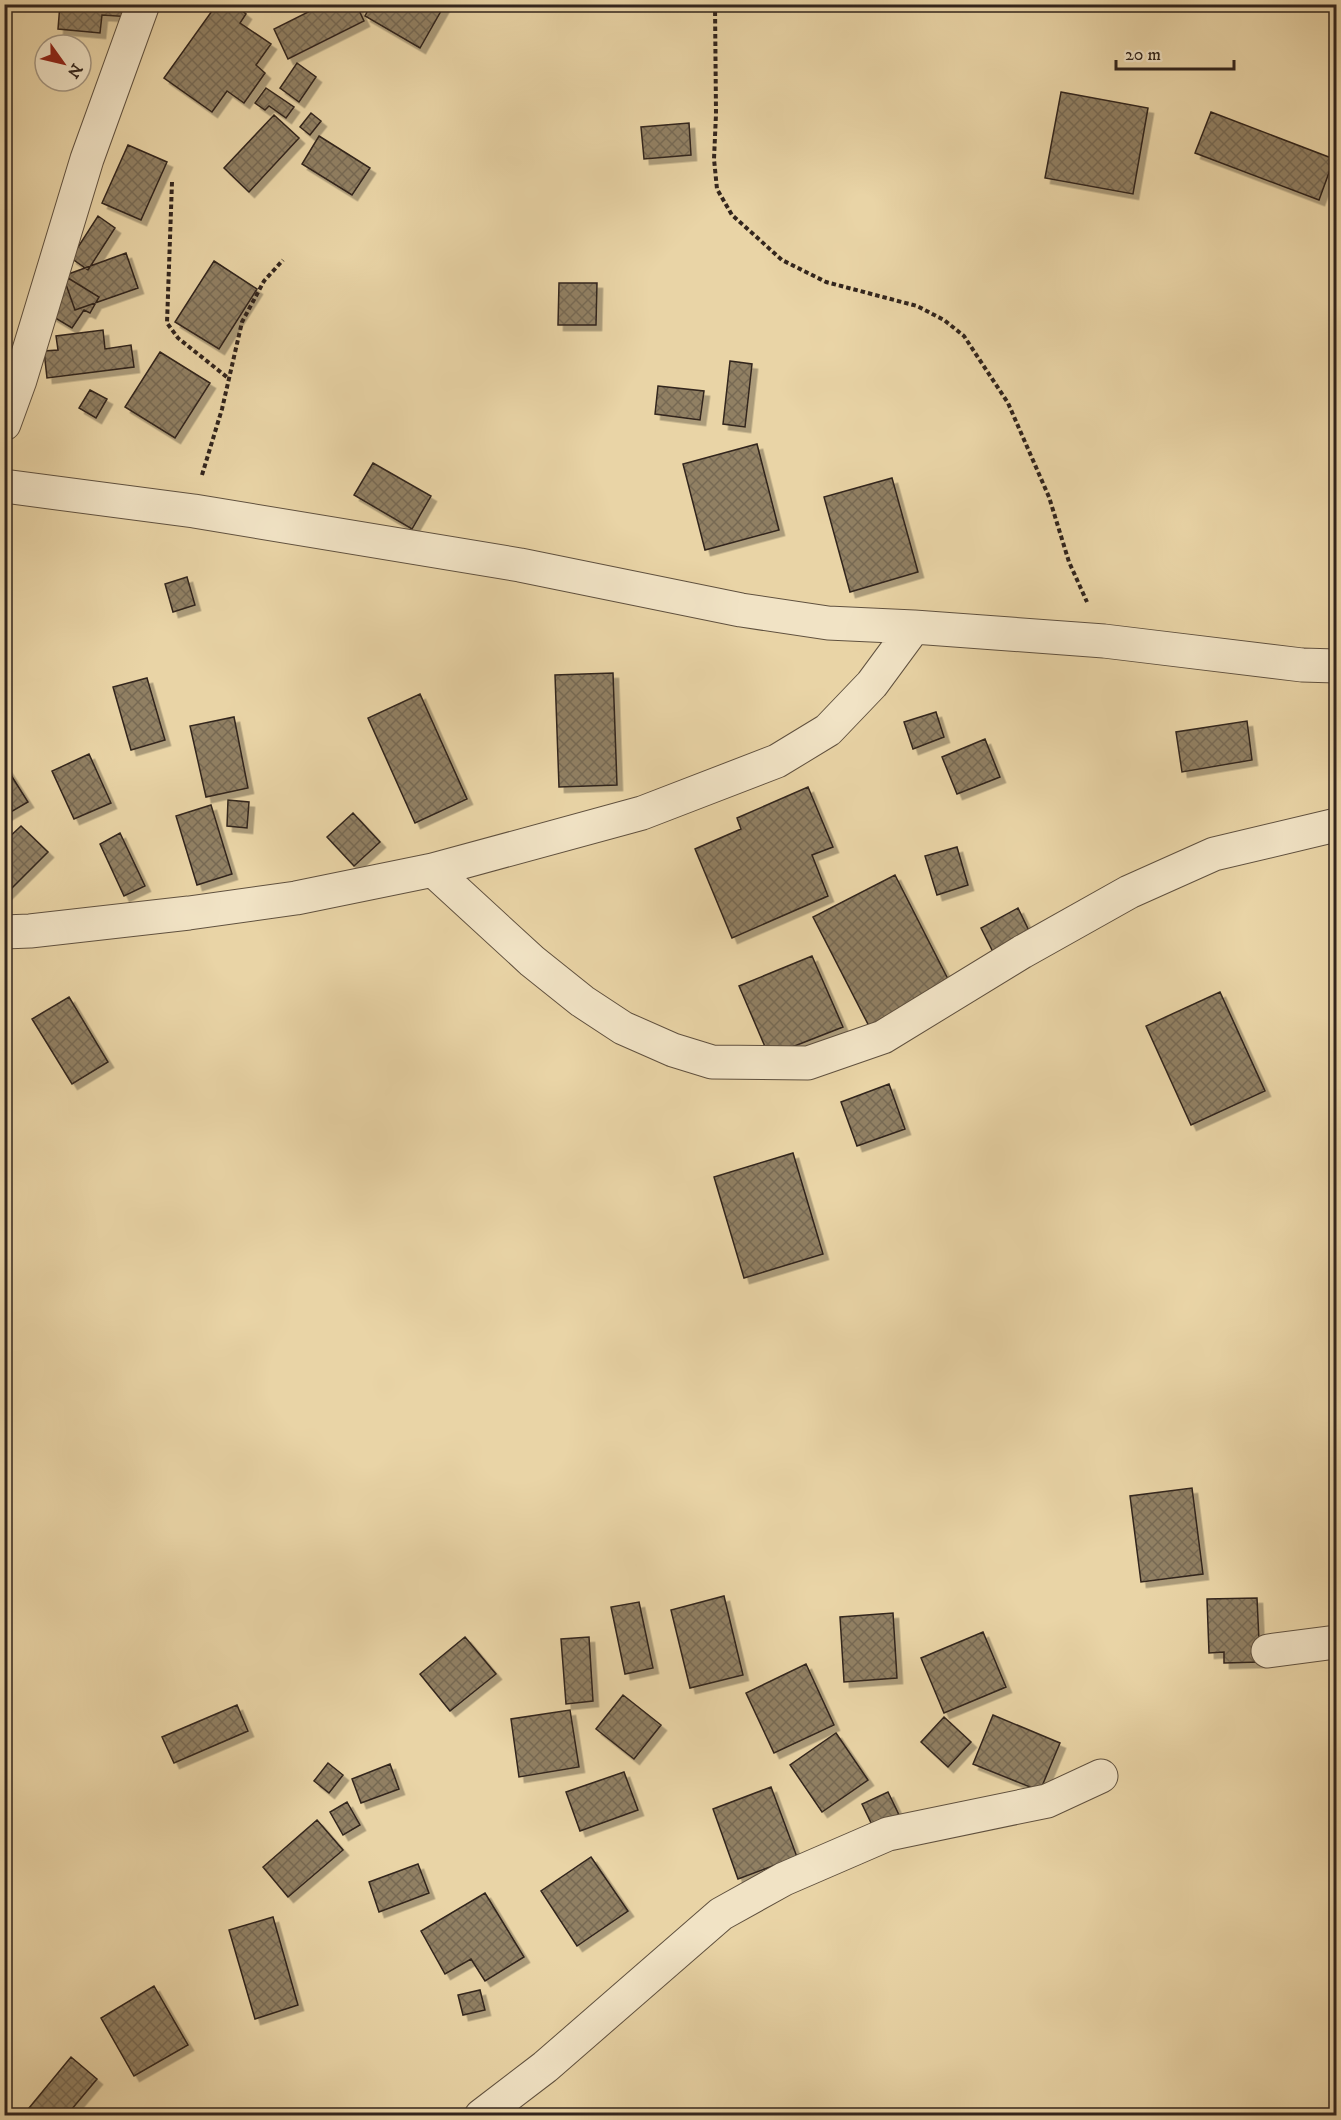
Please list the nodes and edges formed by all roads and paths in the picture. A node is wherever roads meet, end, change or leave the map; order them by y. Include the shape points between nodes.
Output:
1 (143, 4) edge
2 (715, 4) edge
3 (172, 182) dead end
4 (284, 260) dead end
5 (228, 378) junction
6 (4, 424) edge
7 (6, 481) edge
8 (194, 511) junction
9 (914, 627) junction
10 (1104, 641) junction
11 (1336, 666) edge
12 (1336, 825) edge
13 (433, 870) junction
14 (4, 932) edge
15 (1336, 1642) edge
16 (1268, 1651) dead end
17 (1101, 1776) dead end
18 (481, 2115) edge

1 - 6 street via 87,159
2 - 10 path via 714,159 717,189 732,215 782,260 826,282 917,306 964,336 1008,403 1050,497 1069,562
3 - 5 path via 167,323 178,338
4 - 5 path via 264,281 242,322
5 - 8 path
7 - 8 street
8 - 9 street via 520,565 741,610 828,623
9 - 10 street
9 - 13 street via 872,684 828,730 777,761 642,813
10 - 11 street
12 - 13 street via 1214,854 1129,892 883,1037 808,1063 712,1062 623,1029 532,961
13 - 14 street via 296,898
15 - 16 street
17 - 18 street via 1047,1800 888,1834 784,1879 721,1914 545,2067

